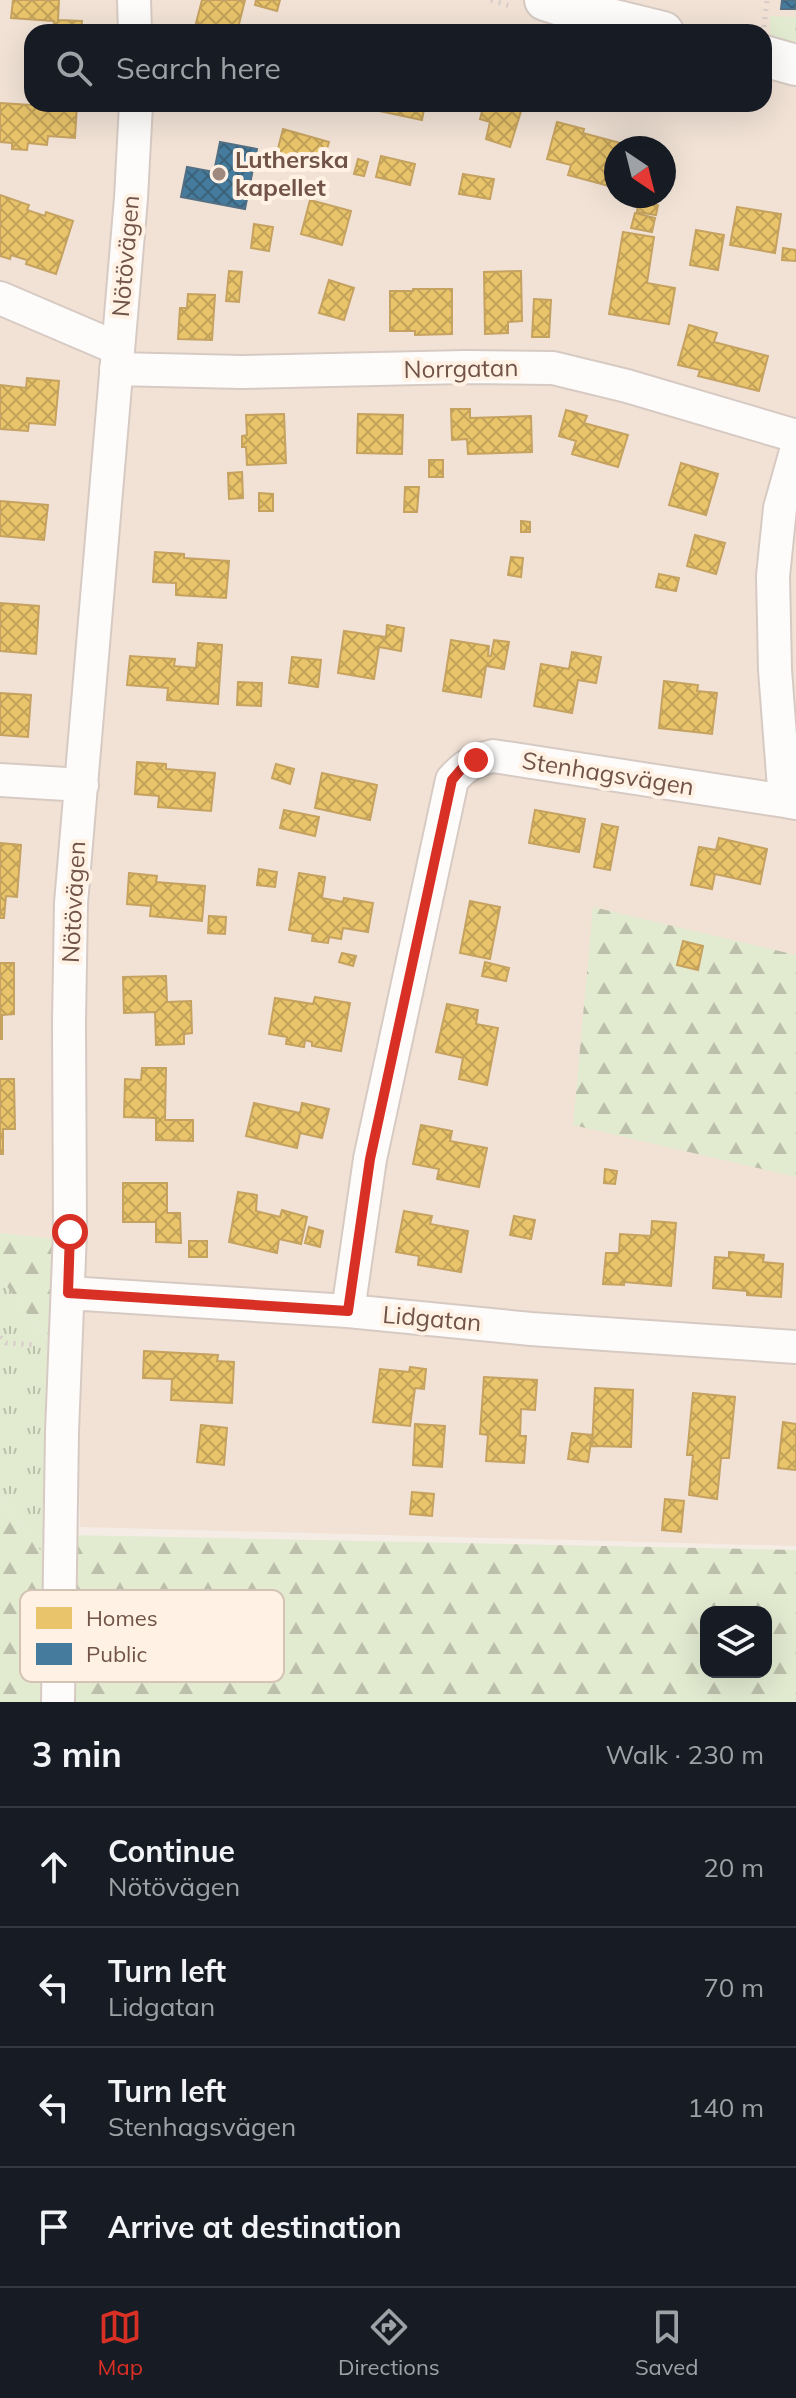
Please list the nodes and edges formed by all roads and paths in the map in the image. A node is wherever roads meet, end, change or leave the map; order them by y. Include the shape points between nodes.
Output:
1 (134, 0) edge
2 (545, 0) edge
3 (767, 0) edge
4 (135, 24) edge
5 (630, 24) edge
6 (764, 24) edge
7 (772, 58) edge
8 (796, 65) edge
9 (136, 112) edge
10 (0, 298) edge
11 (117, 358) junction
12 (796, 436) edge
13 (796, 451) edge
14 (0, 780) edge
15 (82, 785) junction
16 (790, 802) edge
17 (68, 1293) junction
18 (348, 1311) junction
19 (0, 1337) edge
20 (66, 1347) junction
21 (796, 1347) edge
22 (60, 1590) edge
23 (58, 1682) edge
24 (58, 1702) edge

1 - 4 street
2 - 5 street
3 - 6 path
7 - 8 street
9 - 11 street, Nötövägen
10 - 11 street, Norrgatan
11 - 12 street, Norrgatan via 241,372 553,368
11 - 15 street, Nötövägen
13 - 16 street via 780,508 773,576 775,670
14 - 15 street
15 - 17 street, Nötövägen via 71,903
16 - 18 street, Stenhagsvägen via 493,756 464,766 452,780 393,1046
17 - 18 street, Lidgatan
17 - 20 street, Nötövägen
18 - 21 street, Lidgatan
19 - 20 path via 6,1343
20 - 22 street, Nötövägen
23 - 24 street, Nötövägen

